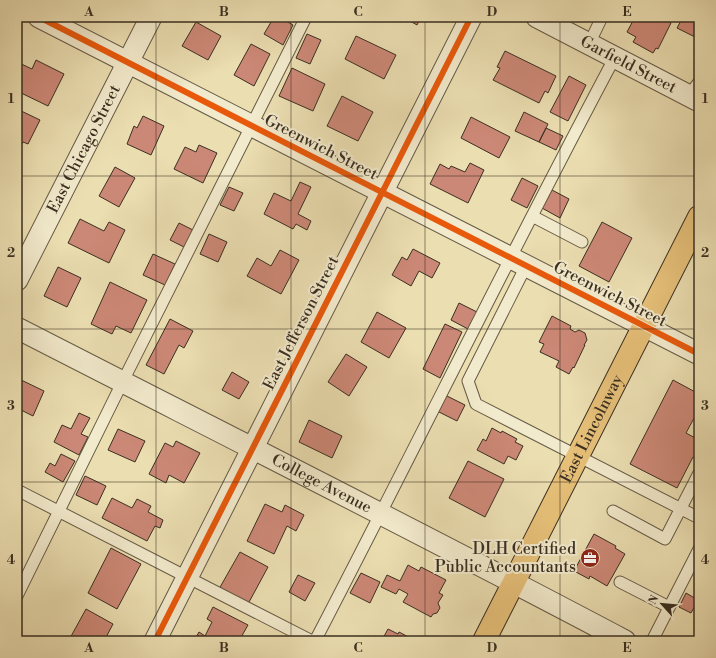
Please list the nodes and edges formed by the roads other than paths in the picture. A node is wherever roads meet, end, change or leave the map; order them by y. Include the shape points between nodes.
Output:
1 (39, 17) edge
2 (151, 17) edge
3 (306, 17) edge
4 (471, 17) edge
5 (537, 17) edge
6 (602, 17) edge
7 (589, 44) junction
8 (615, 57) junction
9 (128, 62) junction
10 (696, 93) edge
11 (252, 126) junction
12 (382, 192) junction
13 (532, 216) junction
14 (699, 217) edge
15 (582, 242) dead end
16 (518, 262) junction
17 (17, 280) edge
18 (644, 326) junction
19 (17, 328) edge
20 (699, 354) edge
21 (122, 383) junction
22 (252, 449) junction
23 (578, 456) junction
24 (699, 473) edge
25 (17, 490) edge
26 (680, 508) junction
27 (59, 511) junction
28 (613, 511) dead end
29 (382, 514) junction
30 (699, 518) edge
31 (699, 549) edge
32 (187, 577) junction
33 (514, 582) junction
34 (620, 582) dead end
35 (17, 596) edge
36 (669, 607) junction
37 (155, 641) edge
38 (312, 641) edge
39 (315, 641) edge
40 (484, 641) edge
41 (625, 641) edge
42 (652, 641) edge

1 - 9 street, Greenwich Street
2 - 9 street, East Chicago Street
3 - 11 lane
4 - 12 street, East Jefferson Street
5 - 7 street, Garfield Street
6 - 7 lane
7 - 8 street, Garfield Street
8 - 10 street, Garfield Street
8 - 13 lane
9 - 11 street, Greenwich Street
9 - 17 street, East Chicago Street
11 - 12 street, Greenwich Street
11 - 21 lane
12 - 16 street, Greenwich Street
12 - 22 street, East Jefferson Street
13 - 15 lane
13 - 16 lane
14 - 18 main road, East Lincolnway
16 - 18 street, Greenwich Street
16 - 23 lane via 468,381 476,404
16 - 29 lane
18 - 20 street, Greenwich Street
18 - 23 main road, East Lincolnway
19 - 21 street, College Avenue
21 - 22 street, College Avenue
21 - 27 lane
22 - 29 street, College Avenue
22 - 32 street, East Jefferson Street
23 - 26 lane
23 - 33 main road, East Lincolnway
24 - 26 lane
25 - 27 lane
26 - 28 lane via 665,539
26 - 30 lane
27 - 32 lane
27 - 35 lane
29 - 33 street, College Avenue
29 - 39 lane
31 - 36 lane
32 - 37 street, East Jefferson Street
32 - 38 lane
33 - 40 main road, East Lincolnway
33 - 41 street, College Avenue
34 - 36 lane
36 - 42 lane

